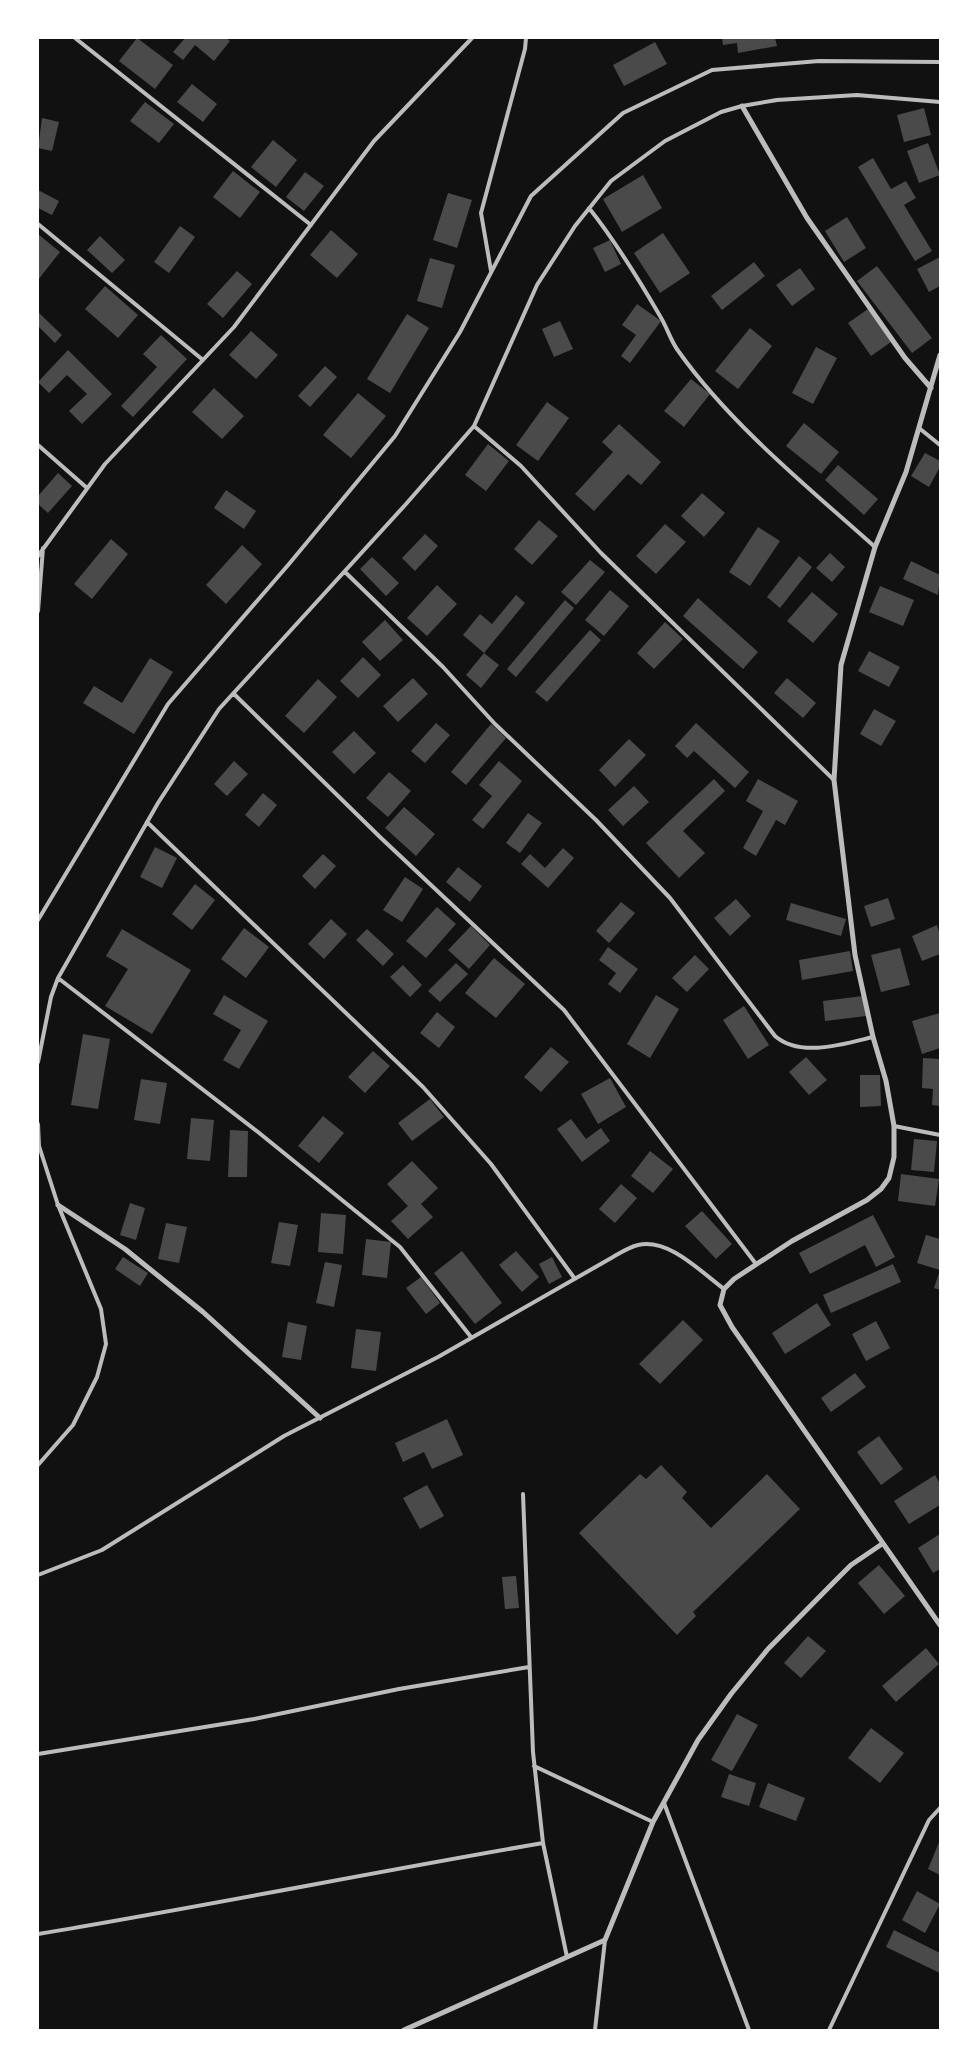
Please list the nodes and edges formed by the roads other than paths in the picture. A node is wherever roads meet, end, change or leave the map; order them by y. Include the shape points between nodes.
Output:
1 (75, 38) edge
2 (472, 38) edge
3 (526, 38) edge
4 (940, 62) edge
5 (940, 102) edge
6 (742, 106) junction
7 (589, 208) junction
8 (38, 224) edge
9 (311, 225) junction
10 (491, 272) junction
11 (940, 355) edge
12 (203, 360) junction
13 (931, 388) junction
14 (474, 426) junction
15 (919, 428) junction
16 (38, 445) edge
17 (940, 445) edge
18 (87, 488) junction
19 (43, 546) junction
20 (875, 547) junction
21 (38, 556) edge
22 (345, 572) junction
23 (38, 610) edge
24 (234, 694) junction
25 (834, 780) junction
26 (147, 822) junction
27 (38, 920) edge
28 (58, 978) junction
29 (874, 1037) junction
30 (38, 1062) edge
31 (38, 1124) edge
32 (894, 1126) junction
33 (940, 1135) edge
34 (58, 1205) junction
35 (756, 1264) junction
36 (575, 1279) junction
37 (724, 1289) junction
38 (471, 1337) junction
39 (320, 1418) junction
40 (38, 1465) edge
41 (523, 1494) dead end
42 (882, 1544) junction
43 (38, 1575) edge
44 (940, 1625) edge
45 (528, 1667) junction
46 (38, 1754) edge
47 (534, 1766) junction
48 (664, 1803) junction
49 (940, 1808) edge
50 (654, 1822) junction
51 (543, 1843) junction
52 (38, 1934) edge
53 (605, 1940) junction
54 (567, 1957) junction
55 (404, 2030) edge
56 (595, 2030) edge
57 (749, 2030) edge
58 (830, 2030) edge

1 - 9 lane
2 - 9 lane via 374,141
3 - 10 lane via 481,214
4 - 10 lane via 819,61 712,70 623,113 532,196
5 - 6 lane via 857,95 777,100
6 - 7 lane via 721,112 665,141 611,181
6 - 13 street via 807,218 905,358
7 - 14 lane via 537,284
7 - 20 lane via 615,241 684,359 766,449
8 - 12 lane
9 - 12 lane via 234,327
10 - 27 lane via 460,332 395,436 168,704
11 - 13 street
12 - 18 lane via 105,464
13 - 15 street
14 - 22 lane
14 - 25 lane via 520,466 601,553
15 - 17 lane
15 - 20 street via 906,472
16 - 18 lane
18 - 19 lane
19 - 21 lane
19 - 23 lane
20 - 25 street via 841,665
22 - 24 lane
22 - 29 lane via 443,667 495,724 596,820 670,898 775,1036 783,1043 806,1048
24 - 26 lane via 219,709
24 - 35 lane via 564,1010
25 - 29 street via 856,955
26 - 28 lane
26 - 36 lane via 423,1087 491,1164
28 - 30 lane
28 - 38 lane via 258,1132 400,1247
29 - 32 street
31 - 34 lane via 39,1146
32 - 33 lane
32 - 35 street via 894,1157 889,1178 881,1188 867,1200
34 - 39 street via 125,1249 203,1312
34 - 40 lane via 101,1309 106,1344 97,1377 73,1425
35 - 37 street
36 - 37 lane via 612,1257 638,1246 652,1245 667,1249
36 - 38 lane
37 - 42 street via 720,1305 732,1327
38 - 39 lane
39 - 43 lane via 284,1436 102,1550
41 - 45 lane
42 - 44 street
42 - 48 street via 851,1565 768,1649 698,1740
45 - 46 lane via 399,1688 254,1719
45 - 47 lane
47 - 50 lane
47 - 51 lane
48 - 50 street
48 - 57 lane
49 - 58 lane via 929,1820
50 - 53 street
51 - 52 lane
51 - 54 lane
53 - 54 street
53 - 56 lane
54 - 55 street

